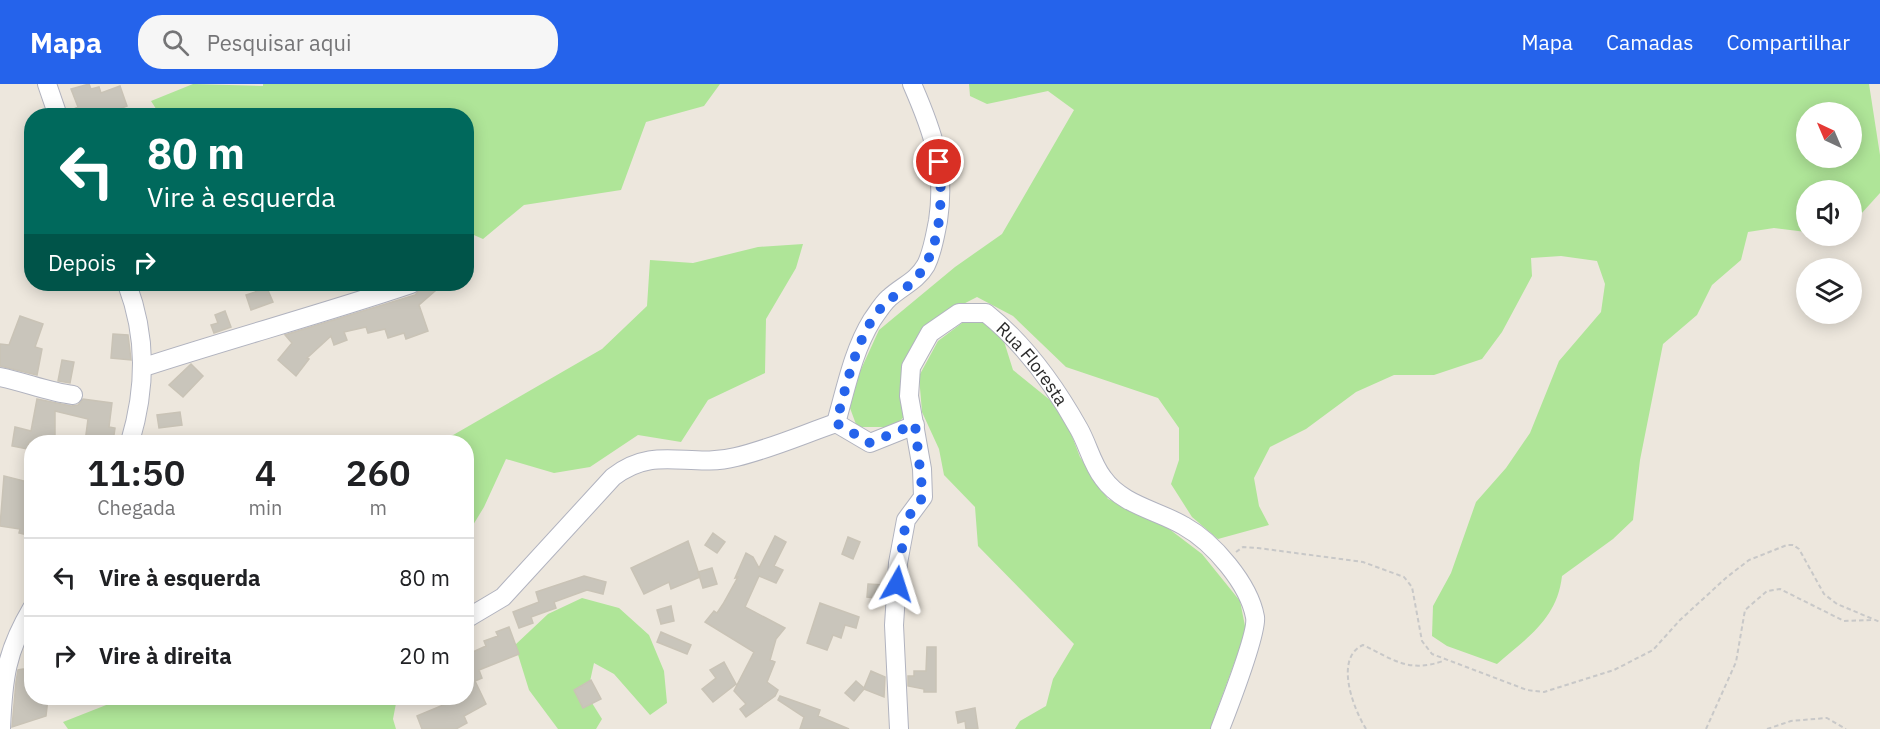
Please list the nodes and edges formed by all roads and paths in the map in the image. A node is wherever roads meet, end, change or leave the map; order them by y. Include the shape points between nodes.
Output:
1 (47, 84) edge
2 (912, 84) edge
3 (54, 108) edge
4 (128, 291) edge
5 (390, 291) edge
6 (144, 367) junction
7 (0, 377) edge
8 (73, 395) dead end
9 (836, 423) junction
10 (915, 424) junction
11 (132, 435) edge
12 (1230, 568) junction
13 (474, 614) edge
14 (1875, 620) junction
15 (24, 622) edge
16 (1880, 622) edge
17 (1445, 660) junction
18 (1, 729) edge
19 (899, 729) edge
20 (1220, 729) edge
21 (1366, 729) edge
22 (1706, 729) edge
23 (1767, 729) edge
24 (1846, 729) edge

1 - 3 street
2 - 9 street via 929,123 939,162 942,193 935,239 926,266 909,286 889,298 872,320 857,352
4 - 6 street via 140,330
5 - 6 street
6 - 11 street
7 - 8 street
9 - 10 street via 870,443
9 - 13 street via 738,457 710,462 650,458 629,464 503,597
10 - 12 street, Rua Floresta via 909,396 911,367 930,333 959,314 986,313 1008,331 1044,374 1103,478 1125,500 1186,526
10 - 19 street, Rua Floresta via 923,497 906,520 898,563 894,625
12 - 17 path via 1235,553 1243,547 1363,562 1386,569 1404,577 1412,587 1422,641 1432,654
12 - 20 street, Rua Floresta via 1243,585 1256,619
14 - 16 path
14 - 17 path via 1837,604 1824,594 1793,544 1749,560 1702,597 1653,650 1614,670 1544,692 1527,690
14 - 22 path via 1844,621 1780,589 1767,591 1745,610 1736,662
15 - 18 street via 6,663
17 - 21 path via 1416,667 1363,645 1355,649 1348,660 1349,681 1353,704
23 - 24 path via 1791,721 1827,718

